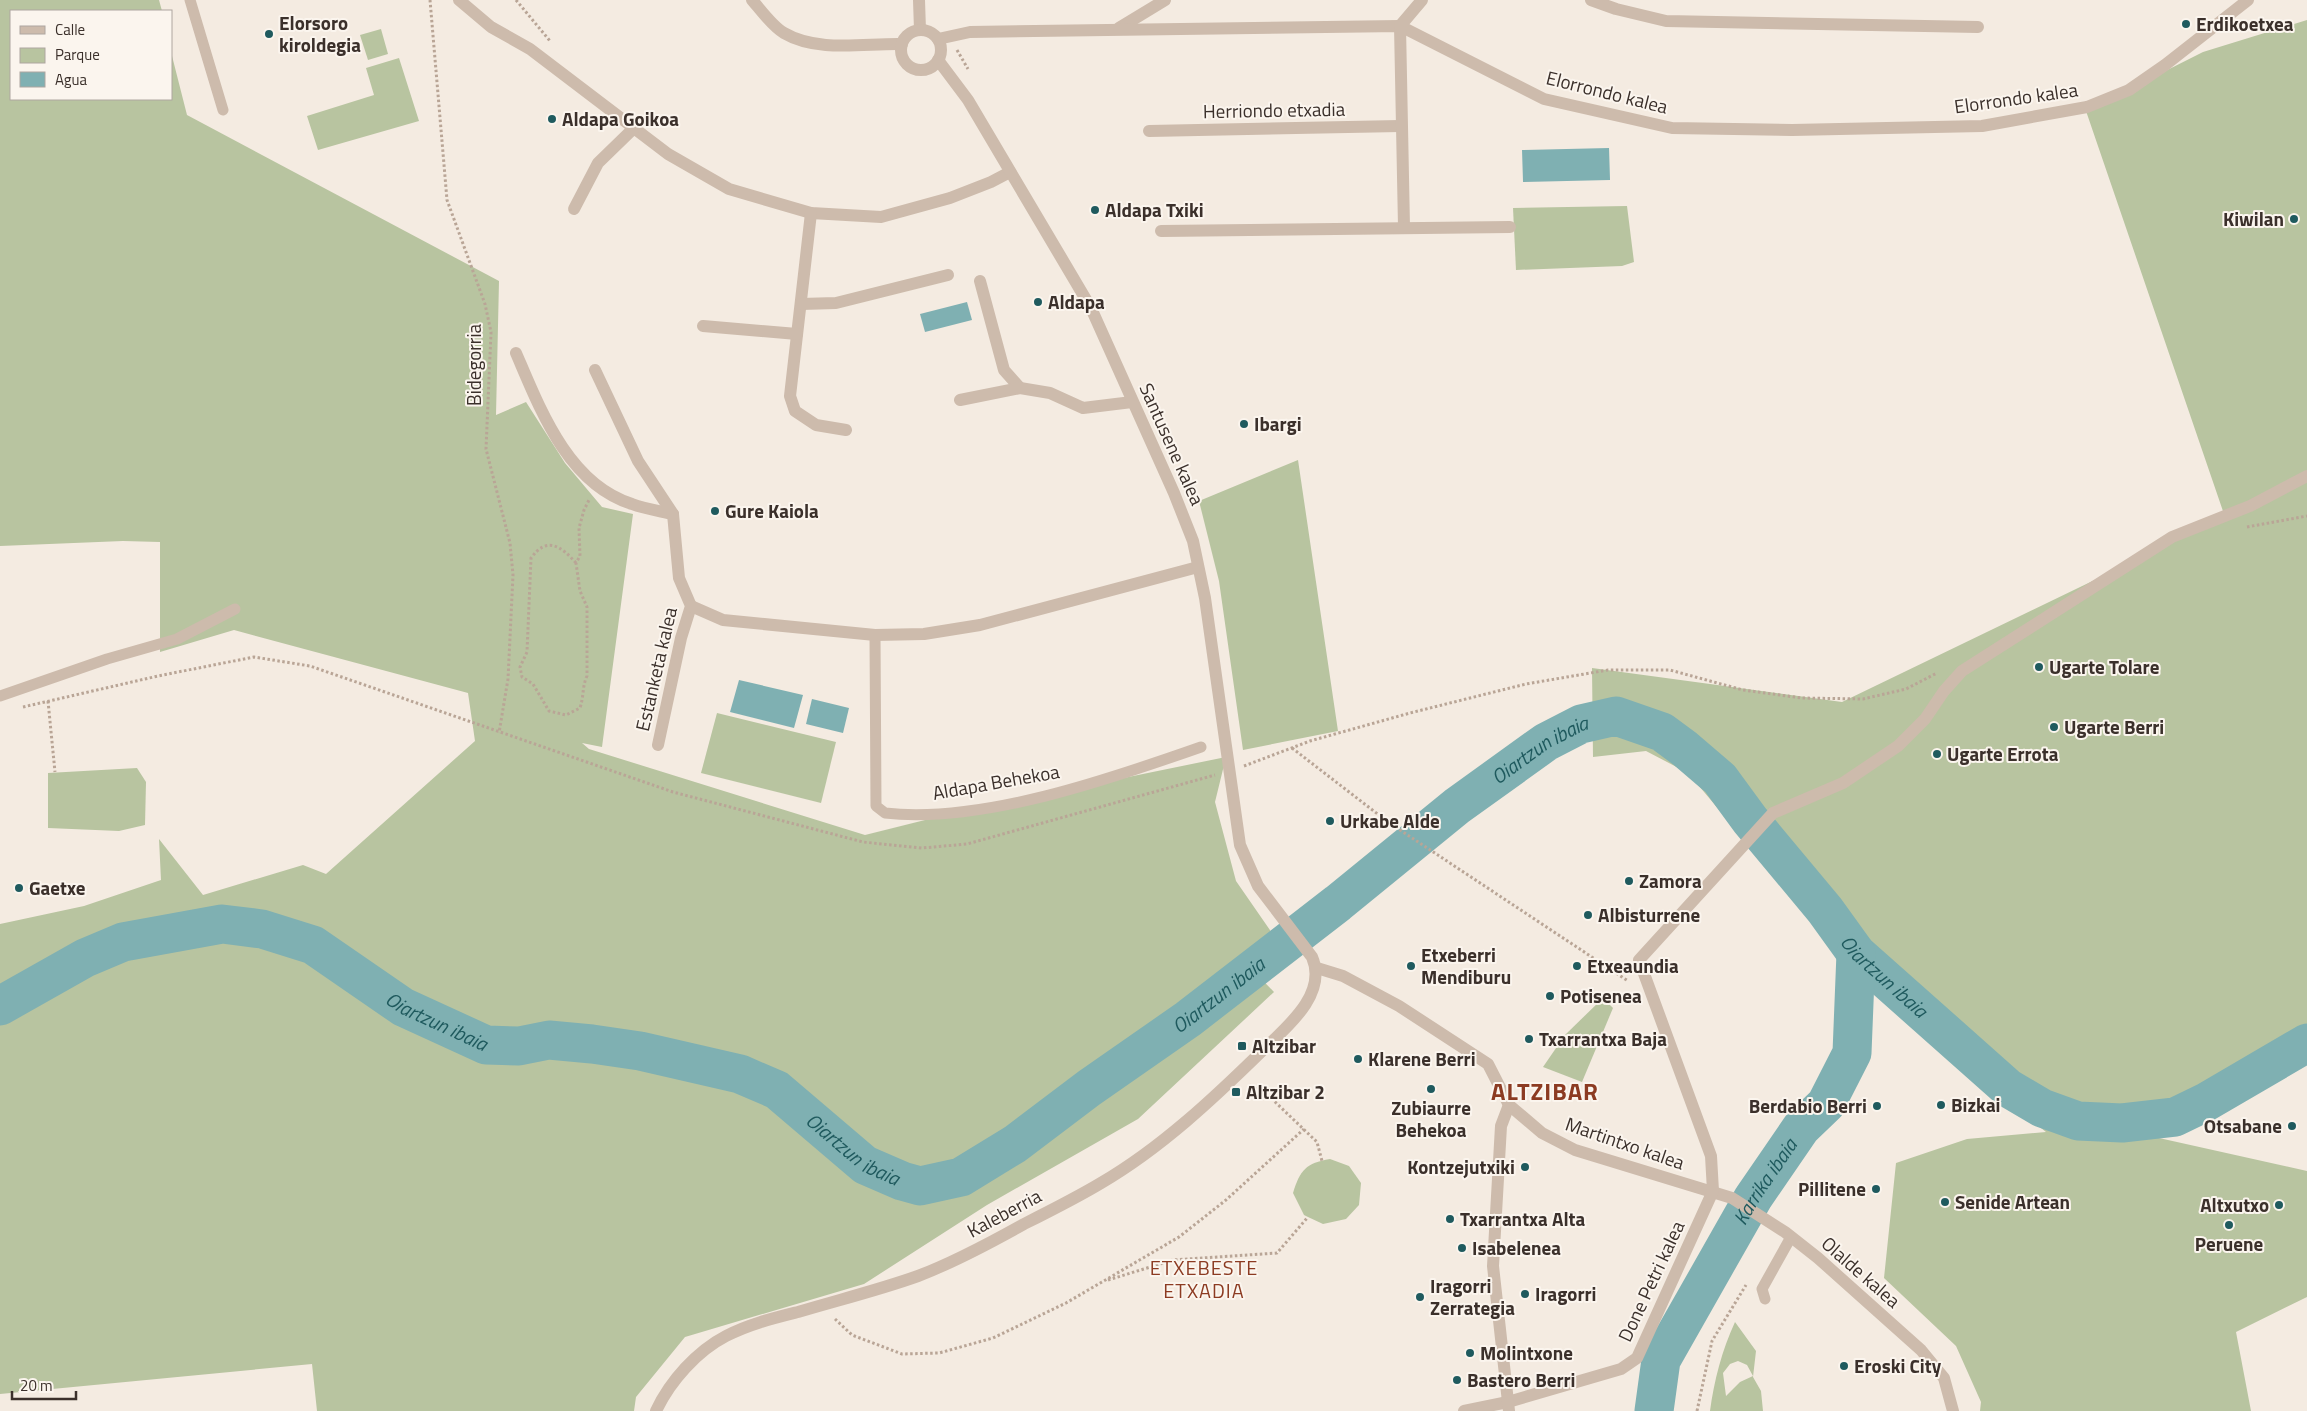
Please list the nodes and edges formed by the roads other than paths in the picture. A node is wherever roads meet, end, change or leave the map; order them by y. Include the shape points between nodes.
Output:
1 (190, 0) edge
2 (459, 0) edge
3 (752, 0) edge
4 (919, 0) edge
5 (1165, 0) edge
6 (1422, 0) edge
7 (1591, 0) edge
8 (2248, 0) edge
9 (1400, 26) junction
10 (1978, 27) dead end
11 (1119, 28) junction
12 (920, 30) junction
13 (938, 39) junction
14 (902, 44) junction
15 (938, 60) junction
16 (223, 110) dead end
17 (1400, 126) junction
18 (634, 128) junction
19 (1149, 132) dead end
20 (1010, 172) junction
21 (574, 208) dead end
22 (812, 214) junction
23 (1404, 227) junction
24 (1510, 227) dead end
25 (1161, 230) dead end
26 (948, 275) dead end
27 (980, 281) dead end
28 (801, 304) junction
29 (703, 326) dead end
30 (797, 334) junction
31 (516, 353) dead end
32 (595, 370) dead end
33 (1020, 388) junction
34 (960, 400) dead end
35 (1132, 402) junction
36 (846, 430) dead end
37 (2307, 476) edge
38 (673, 514) junction
39 (1198, 567) junction
40 (692, 606) junction
41 (235, 609) dead end
42 (875, 635) junction
43 (0, 696) edge
44 (658, 745) dead end
45 (1201, 747) dead end
46 (1317, 968) junction
47 (1509, 1105) junction
48 (1712, 1192) junction
49 (1791, 1237) junction
50 (1765, 1299) dead end
51 (1509, 1406) edge
52 (656, 1411) edge
53 (1464, 1411) edge
54 (1953, 1411) edge

1 - 16 lane
2 - 18 street via 491,27 530,49
3 - 14 street via 783,32 798,39 822,44
4 - 12 street
5 - 11 street
6 - 9 street
7 - 10 street via 1666,20
8 - 9 street, Elorrondo kalea via 2129,90 2087,108 1982,126 1792,130 1672,128 1544,99
9 - 11 street, Elorrondo kalea
9 - 17 street
11 - 13 street, Elorrondo kalea via 970,32
12 - 13 street via 931,32
12 - 14 street via 909,34
13 - 15 street via 941,51
14 - 15 street via 903,59 915,69 929,68
15 - 20 street, Santusene kalea via 968,100
17 - 19 street, Herriondo etxadia
17 - 23 street
18 - 21 street via 598,163
18 - 22 street via 668,154 729,189
20 - 22 street via 950,198 881,217
20 - 35 street, Santusene kalea via 1092,308
22 - 28 street
23 - 24 street
23 - 25 street
26 - 28 street via 836,303
27 - 33 street via 1004,370
28 - 30 street
29 - 30 street
30 - 36 street via 790,396 795,411 816,425
31 - 38 street via 538,403 580,469 602,489 631,504
32 - 38 street, Estanketa kalea via 638,461
33 - 34 street
33 - 35 street via 1050,393 1083,408
35 - 39 street, Santusene kalea via 1193,541
37 - 48 street via 2250,506 2172,537 1962,671 1925,719 1898,746 1843,783 1773,813 1639,960 1711,1156
38 - 40 street, Estanketa kalea via 679,578
39 - 42 street via 980,625 924,634
39 - 46 street, Santusene kalea via 1240,845 1258,886
40 - 42 street via 723,620
40 - 44 street, Estanketa kalea via 681,638
41 - 43 lane via 177,639
42 - 45 lane, Aldapa Behekoa via 876,806 885,814 951,813 1021,801 1120,775
46 - 47 street, Martintxo kalea via 1342,976 1399,1006 1488,1064
46 - 52 street, Kaleberria via 1316,983 1308,1001 1282,1033 1170,1134 1102,1182 987,1244 921,1275 874,1292 747,1326 725,1336 690,1363 672,1384
47 - 48 street, Martintxo kalea via 1542,1133 1575,1150
47 - 51 street via 1500,1126 1493,1266
48 - 49 street, Olalde kalea via 1732,1198
48 - 51 street, Done Petri kalea via 1637,1358 1622,1369
49 - 50 lane via 1762,1289
49 - 54 street, Olalde kalea via 1921,1350 1944,1378
51 - 53 street, Done Petri kalea

